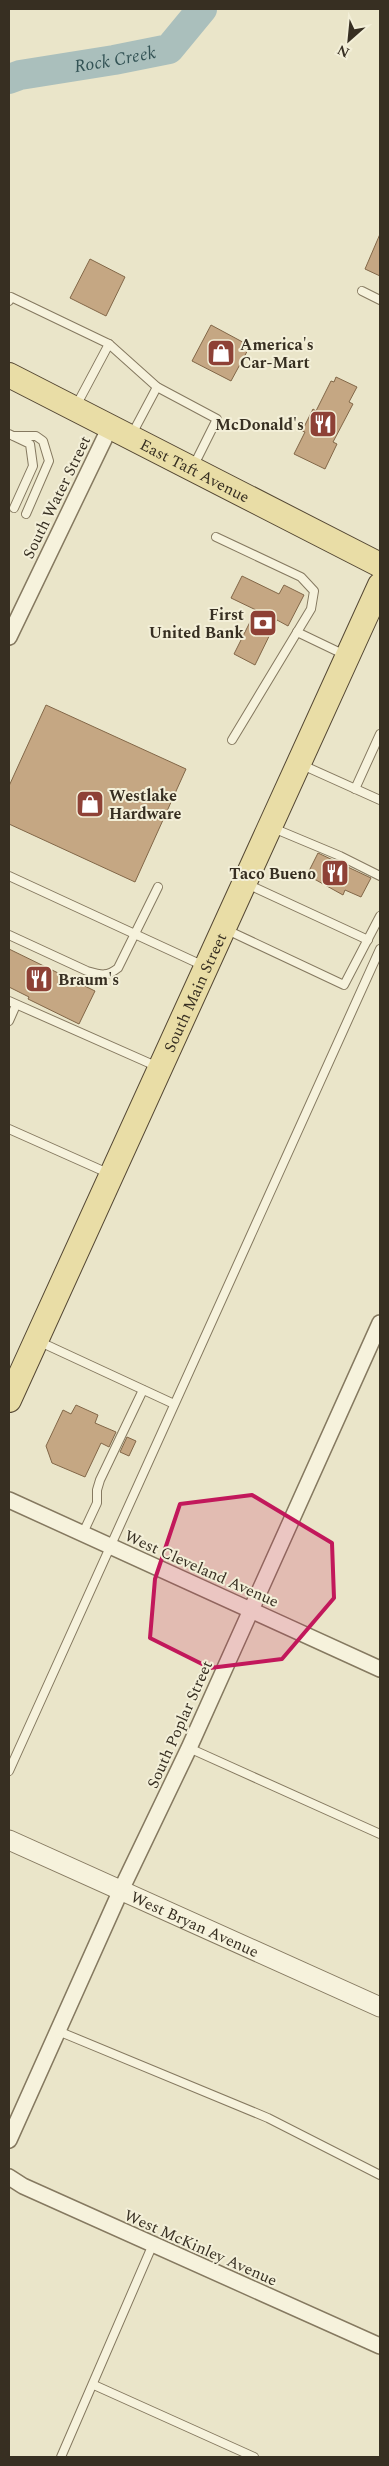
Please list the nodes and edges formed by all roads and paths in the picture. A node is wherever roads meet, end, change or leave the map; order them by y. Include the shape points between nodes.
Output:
1 (362, 291) dead end
2 (380, 300) edge
3 (9, 301) edge
4 (109, 344) junction
5 (9, 375) edge
6 (157, 387) junction
7 (75, 409) junction
8 (120, 432) junction
9 (11, 435) edge
10 (192, 469) junction
11 (14, 508) dead end
12 (26, 514) dead end
13 (216, 537) dead end
14 (380, 565) edge
15 (380, 585) edge
16 (297, 632) junction
17 (9, 637) edge
18 (347, 656) junction
19 (380, 734) edge
20 (232, 740) dead end
21 (298, 763) junction
22 (355, 789) junction
23 (380, 800) edge
24 (270, 827) junction
25 (9, 876) edge
26 (380, 876) edge
27 (244, 883) junction
28 (158, 887) dead end
29 (380, 916) edge
30 (224, 929) junction
31 (9, 935) edge
32 (136, 935) junction
33 (368, 940) junction
34 (380, 949) edge
35 (206, 967) junction
36 (12, 1003) edge
37 (9, 1021) edge
38 (160, 1068) junction
39 (9, 1129) edge
40 (112, 1174) junction
41 (380, 1323) edge
42 (36, 1340) junction
43 (143, 1390) junction
44 (9, 1400) edge
45 (174, 1404) junction
46 (9, 1500) edge
47 (83, 1532) junction
48 (109, 1545) junction
49 (250, 1609) junction
50 (380, 1669) edge
51 (189, 1748) junction
52 (9, 1771) edge
53 (380, 1834) edge
54 (9, 1840) edge
55 (121, 1890) junction
56 (380, 2007) edge
57 (58, 2032) junction
58 (9, 2140) edge
59 (380, 2175) edge
60 (9, 2177) edge
61 (153, 2244) junction
62 (380, 2346) edge
63 (94, 2385) junction
64 (61, 2457) edge
65 (254, 2457) edge

1 - 2 lane
3 - 4 lane via 11,296
4 - 6 lane
4 - 7 lane
5 - 7 main road, East Taft Avenue
6 - 8 lane
6 - 10 lane via 218,418
7 - 8 main road, East Taft Avenue
8 - 10 main road, East Taft Avenue
8 - 17 street, South Water Street
9 - 11 lane via 30,444 33,466
9 - 12 lane via 36,436 43,441 49,461
10 - 14 main road, East Taft Avenue
13 - 16 lane via 301,577 314,591 311,608
15 - 18 main road, South Main Street
16 - 18 lane
16 - 20 lane
18 - 21 main road, South Main Street
19 - 22 lane
21 - 22 lane
21 - 24 main road, South Main Street
22 - 23 lane
24 - 26 lane
24 - 27 main road, South Main Street
25 - 32 lane
27 - 30 main road, South Main Street
27 - 33 lane
28 - 32 lane
29 - 33 lane
30 - 33 lane via 342,985
30 - 35 main road, South Main Street
31 - 32 lane via 101,975 110,975 118,968
32 - 35 lane
34 - 45 lane
35 - 38 main road, South Main Street
36 - 37 lane
36 - 38 lane
38 - 40 main road, South Main Street
39 - 40 lane
40 - 42 main road, South Main Street
41 - 49 street, South Poplar Street
42 - 43 lane
42 - 44 main road, South Main Street
43 - 45 lane
43 - 47 lane via 100,1480 97,1503
45 - 48 lane
46 - 47 street, West Cleveland Avenue
47 - 48 street, West Cleveland Avenue
48 - 49 street, West Cleveland Avenue
48 - 52 lane
49 - 50 street, West Cleveland Avenue
49 - 51 street, South Poplar Street
51 - 53 lane
51 - 55 street, South Poplar Street
54 - 55 street, West Bryan Avenue
55 - 56 street, West Bryan Avenue
55 - 57 street, South Poplar Street
57 - 58 street, South Poplar Street
57 - 59 lane via 268,2118
60 - 61 street, West McKinley Avenue
61 - 62 street, West McKinley Avenue
61 - 63 lane
63 - 64 lane
63 - 65 lane

